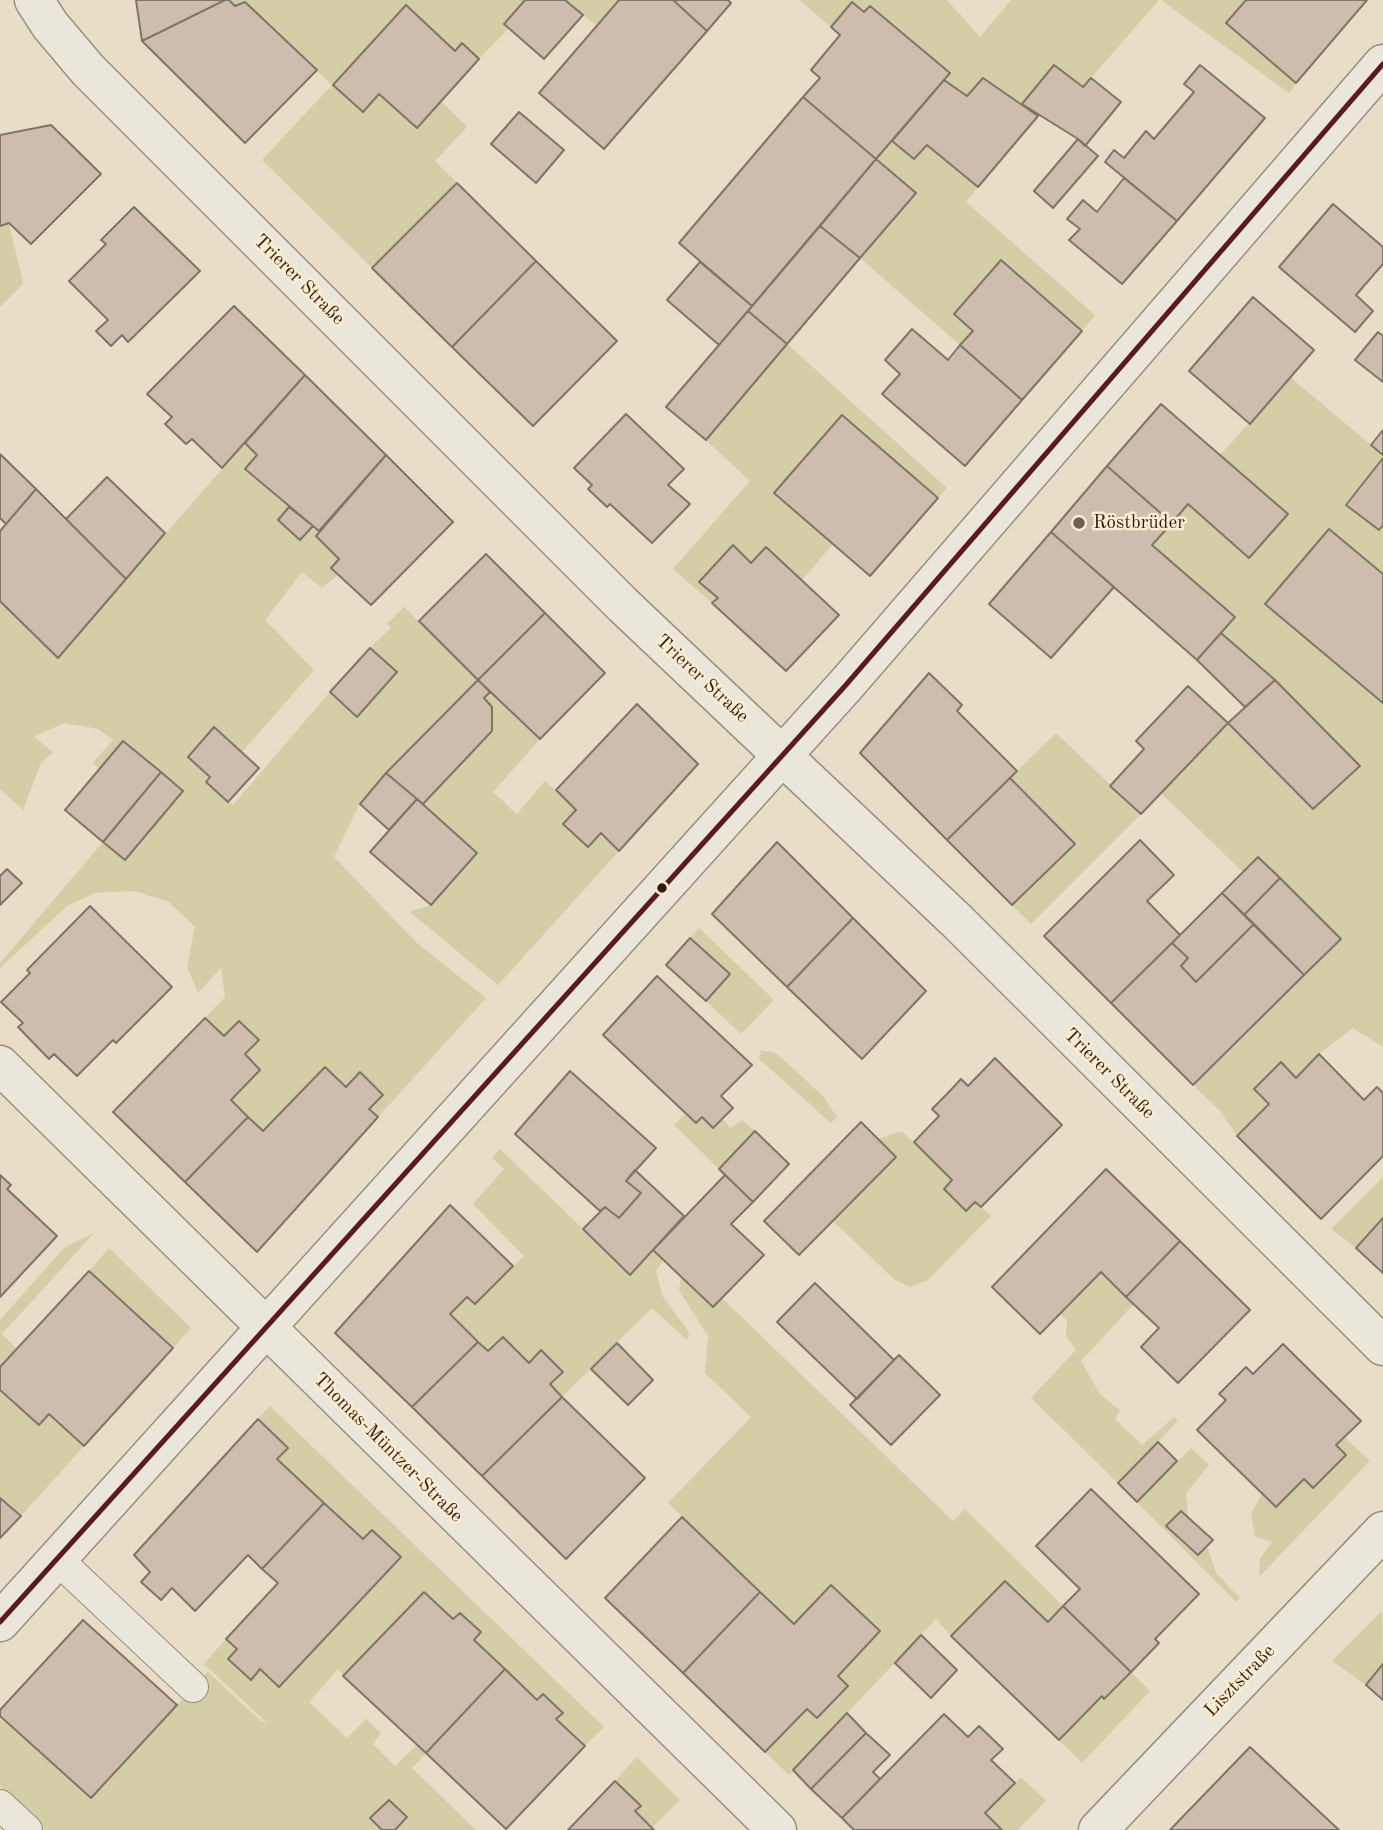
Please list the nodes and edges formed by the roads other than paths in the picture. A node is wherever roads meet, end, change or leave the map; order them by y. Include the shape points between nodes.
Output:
1 (34, 0) edge
2 (1383, 64) edge
3 (783, 754) junction
4 (0, 1065) edge
5 (266, 1327) junction
6 (1383, 1346) edge
7 (1383, 1531) edge
8 (57, 1559) junction
9 (0, 1622) edge
10 (193, 1687) dead end
11 (0, 1805) edge
12 (26, 1830) edge
13 (777, 1830) edge
14 (1098, 1830) edge

1 - 3 street, Trierer Straße via 88,70 623,605
2 - 3 street
3 - 5 street
3 - 6 street, Trierer Straße
4 - 5 street, Thomas-Müntzer-Straße
5 - 8 street
5 - 13 street, Thomas-Müntzer-Straße
7 - 14 street, Lisztstraße
8 - 9 street
8 - 10 lane
11 - 12 lane

